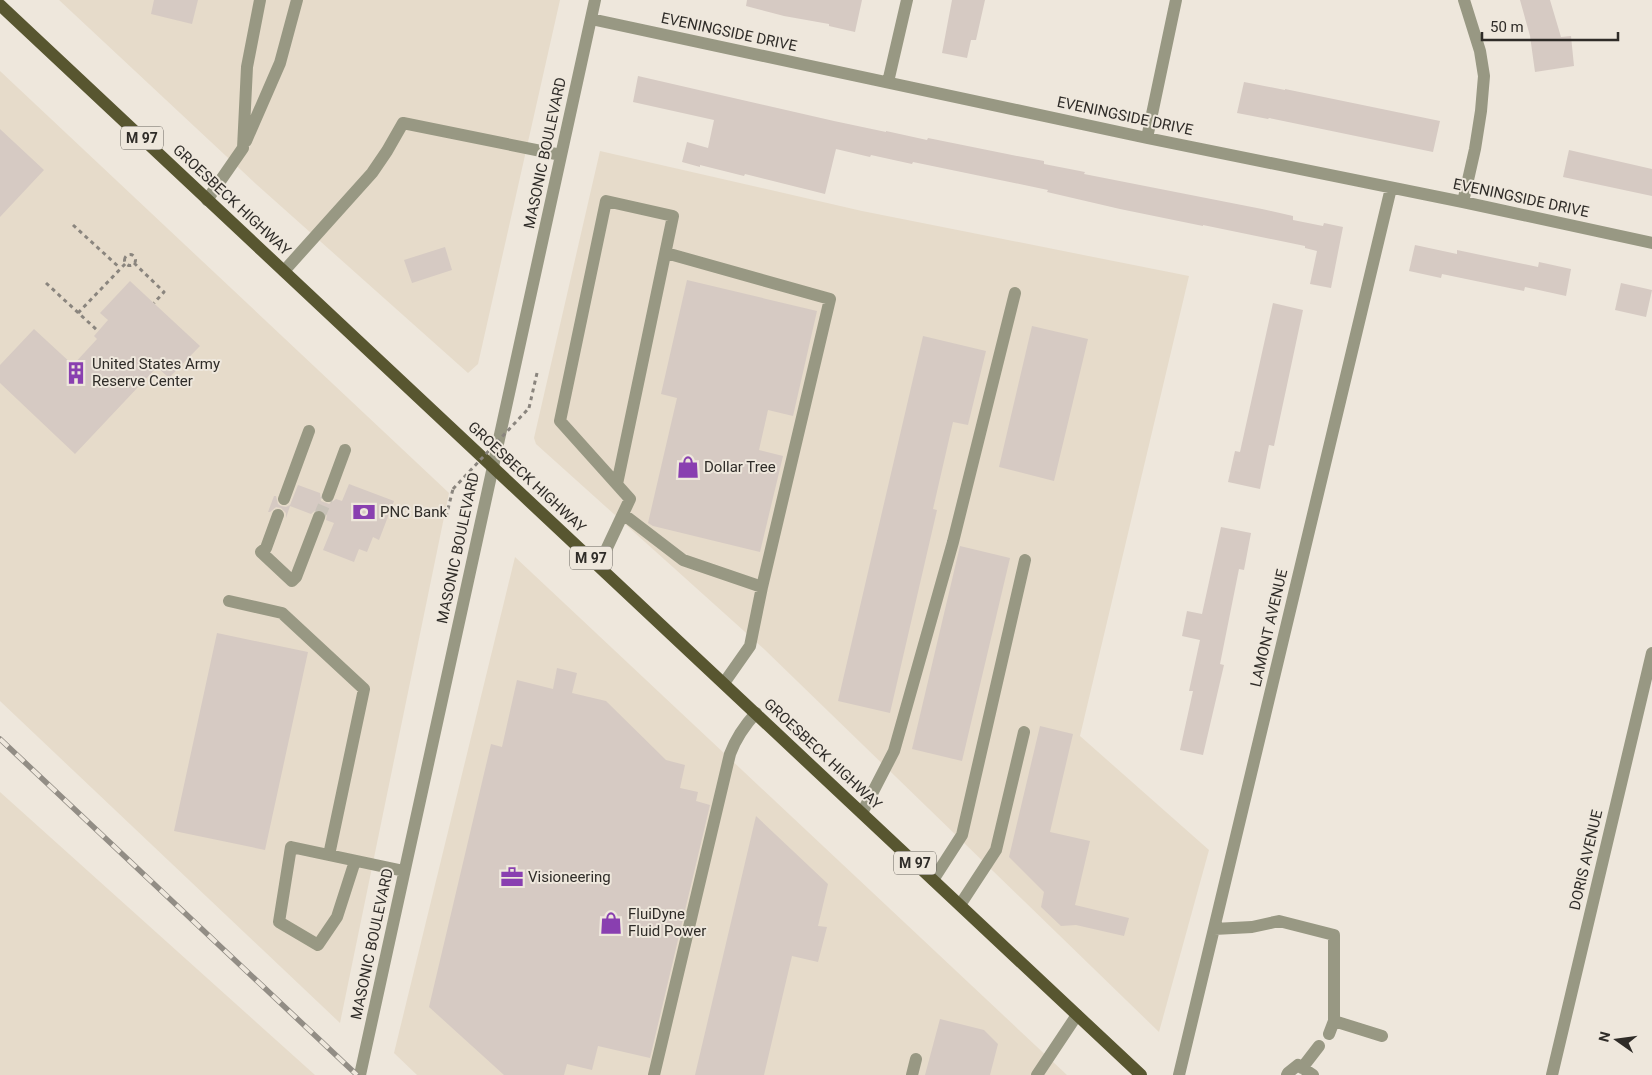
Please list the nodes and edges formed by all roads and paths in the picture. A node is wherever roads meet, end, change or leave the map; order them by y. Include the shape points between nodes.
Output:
1 (260, 0) edge
2 (297, 0) edge
3 (596, 0) edge
4 (907, 0) edge
5 (1176, 0) edge
6 (1464, 0) edge
7 (0, 5) edge
8 (591, 19) junction
9 (888, 82) junction
10 (1147, 138) junction
11 (243, 148) junction
12 (561, 155) junction
13 (1391, 188) junction
14 (208, 200) junction
15 (1463, 202) junction
16 (73, 225) dead end
17 (1652, 243) edge
18 (666, 253) junction
19 (126, 263) junction
20 (134, 263) junction
21 (120, 269) junction
22 (284, 271) junction
23 (46, 283) dead end
24 (1015, 293) dead end
25 (154, 303) dead end
26 (78, 313) junction
27 (98, 331) dead end
28 (537, 373) dead end
29 (309, 431) dead end
30 (345, 450) dead end
31 (492, 467) junction
32 (617, 484) junction
33 (328, 496) tunnel mouth
34 (284, 499) dead end
35 (623, 514) junction
36 (278, 515) dead end
37 (319, 518) tunnel mouth
38 (446, 518) dead end
39 (1025, 560) dead end
40 (599, 565) junction
41 (762, 587) junction
42 (229, 601) dead end
43 (1652, 653) edge
44 (724, 684) junction
45 (756, 713) junction
46 (1024, 732) dead end
47 (862, 813) junction
48 (328, 856) junction
49 (355, 861) junction
50 (404, 871) junction
51 (933, 880) junction
52 (960, 905) junction
53 (1214, 929) junction
54 (1077, 1015) junction
55 (1334, 1021) junction
56 (1329, 1034) dead end
57 (1382, 1036) dead end
58 (1319, 1046) dead end
59 (916, 1059) dead end
60 (1308, 1072) edge
61 (360, 1075) edge
62 (654, 1075) edge
63 (912, 1075) edge
64 (1037, 1075) edge
65 (1141, 1075) edge
66 (1179, 1075) edge
67 (1287, 1075) edge
68 (1552, 1075) edge

1 - 11 street via 247,67
2 - 11 street via 280,63
3 - 8 street, MASONIC BOULEVARD
4 - 9 street
5 - 10 street
6 - 15 street via 1484,76 1475,149
7 - 14 main road, GROESBECK HIGHWAY / M 97
8 - 9 street, EVENINGSIDE DRIVE
8 - 12 street, MASONIC BOULEVARD
9 - 10 street, EVENINGSIDE DRIVE
10 - 13 street, EVENINGSIDE DRIVE
11 - 14 street
12 - 22 street via 403,123 372,173
12 - 31 street, MASONIC BOULEVARD
13 - 15 street, EVENINGSIDE DRIVE
13 - 53 street, LAMONT AVENUE
14 - 22 main road, GROESBECK HIGHWAY / M 97
15 - 17 street, EVENINGSIDE DRIVE
16 - 21 path
18 - 32 street
18 - 32 street via 673,216 606,201 560,422
18 - 41 street via 830,299
19 - 20 path
19 - 20 path via 125,257 129,254 134,256
19 - 21 path
20 - 25 path via 164,292
21 - 26 path
22 - 31 main road, GROESBECK HIGHWAY / M 97
23 - 26 path
24 - 47 street via 952,542 894,751
26 - 27 path
28 - 38 path, bridge via 529,408 453,489
29 - 34 street
30 - 33 street
31 - 40 main road, GROESBECK HIGHWAY / M 97
31 - 50 street, MASONIC BOULEVARD
32 - 35 street via 630,499
35 - 40 street
35 - 41 street via 683,560
36 - 37 street via 266,548 261,552 292,581
39 - 51 street via 962,835
40 - 44 main road, GROESBECK HIGHWAY / M 97
41 - 44 street via 750,646
42 - 48 street via 282,613 364,689
43 - 68 street, DORIS AVENUE
44 - 45 main road, GROESBECK HIGHWAY / M 97
45 - 47 main road, GROESBECK HIGHWAY / M 97
45 - 62 street via 743,727 730,754
46 - 52 street via 996,850
47 - 51 main road, GROESBECK HIGHWAY / M 97
48 - 49 street
48 - 49 street via 291,848 279,922 318,945 337,917
49 - 50 street
50 - 61 street, MASONIC BOULEVARD
51 - 52 main road, GROESBECK HIGHWAY / M 97
52 - 54 main road, GROESBECK HIGHWAY / M 97
53 - 55 street via 1252,927 1279,921 1334,936
53 - 66 street, LAMONT AVENUE
54 - 64 street
54 - 65 main road, GROESBECK HIGHWAY / M 97
55 - 56 street
55 - 57 street
58 - 60 street
59 - 63 street
60 - 67 street via 1298,1065

